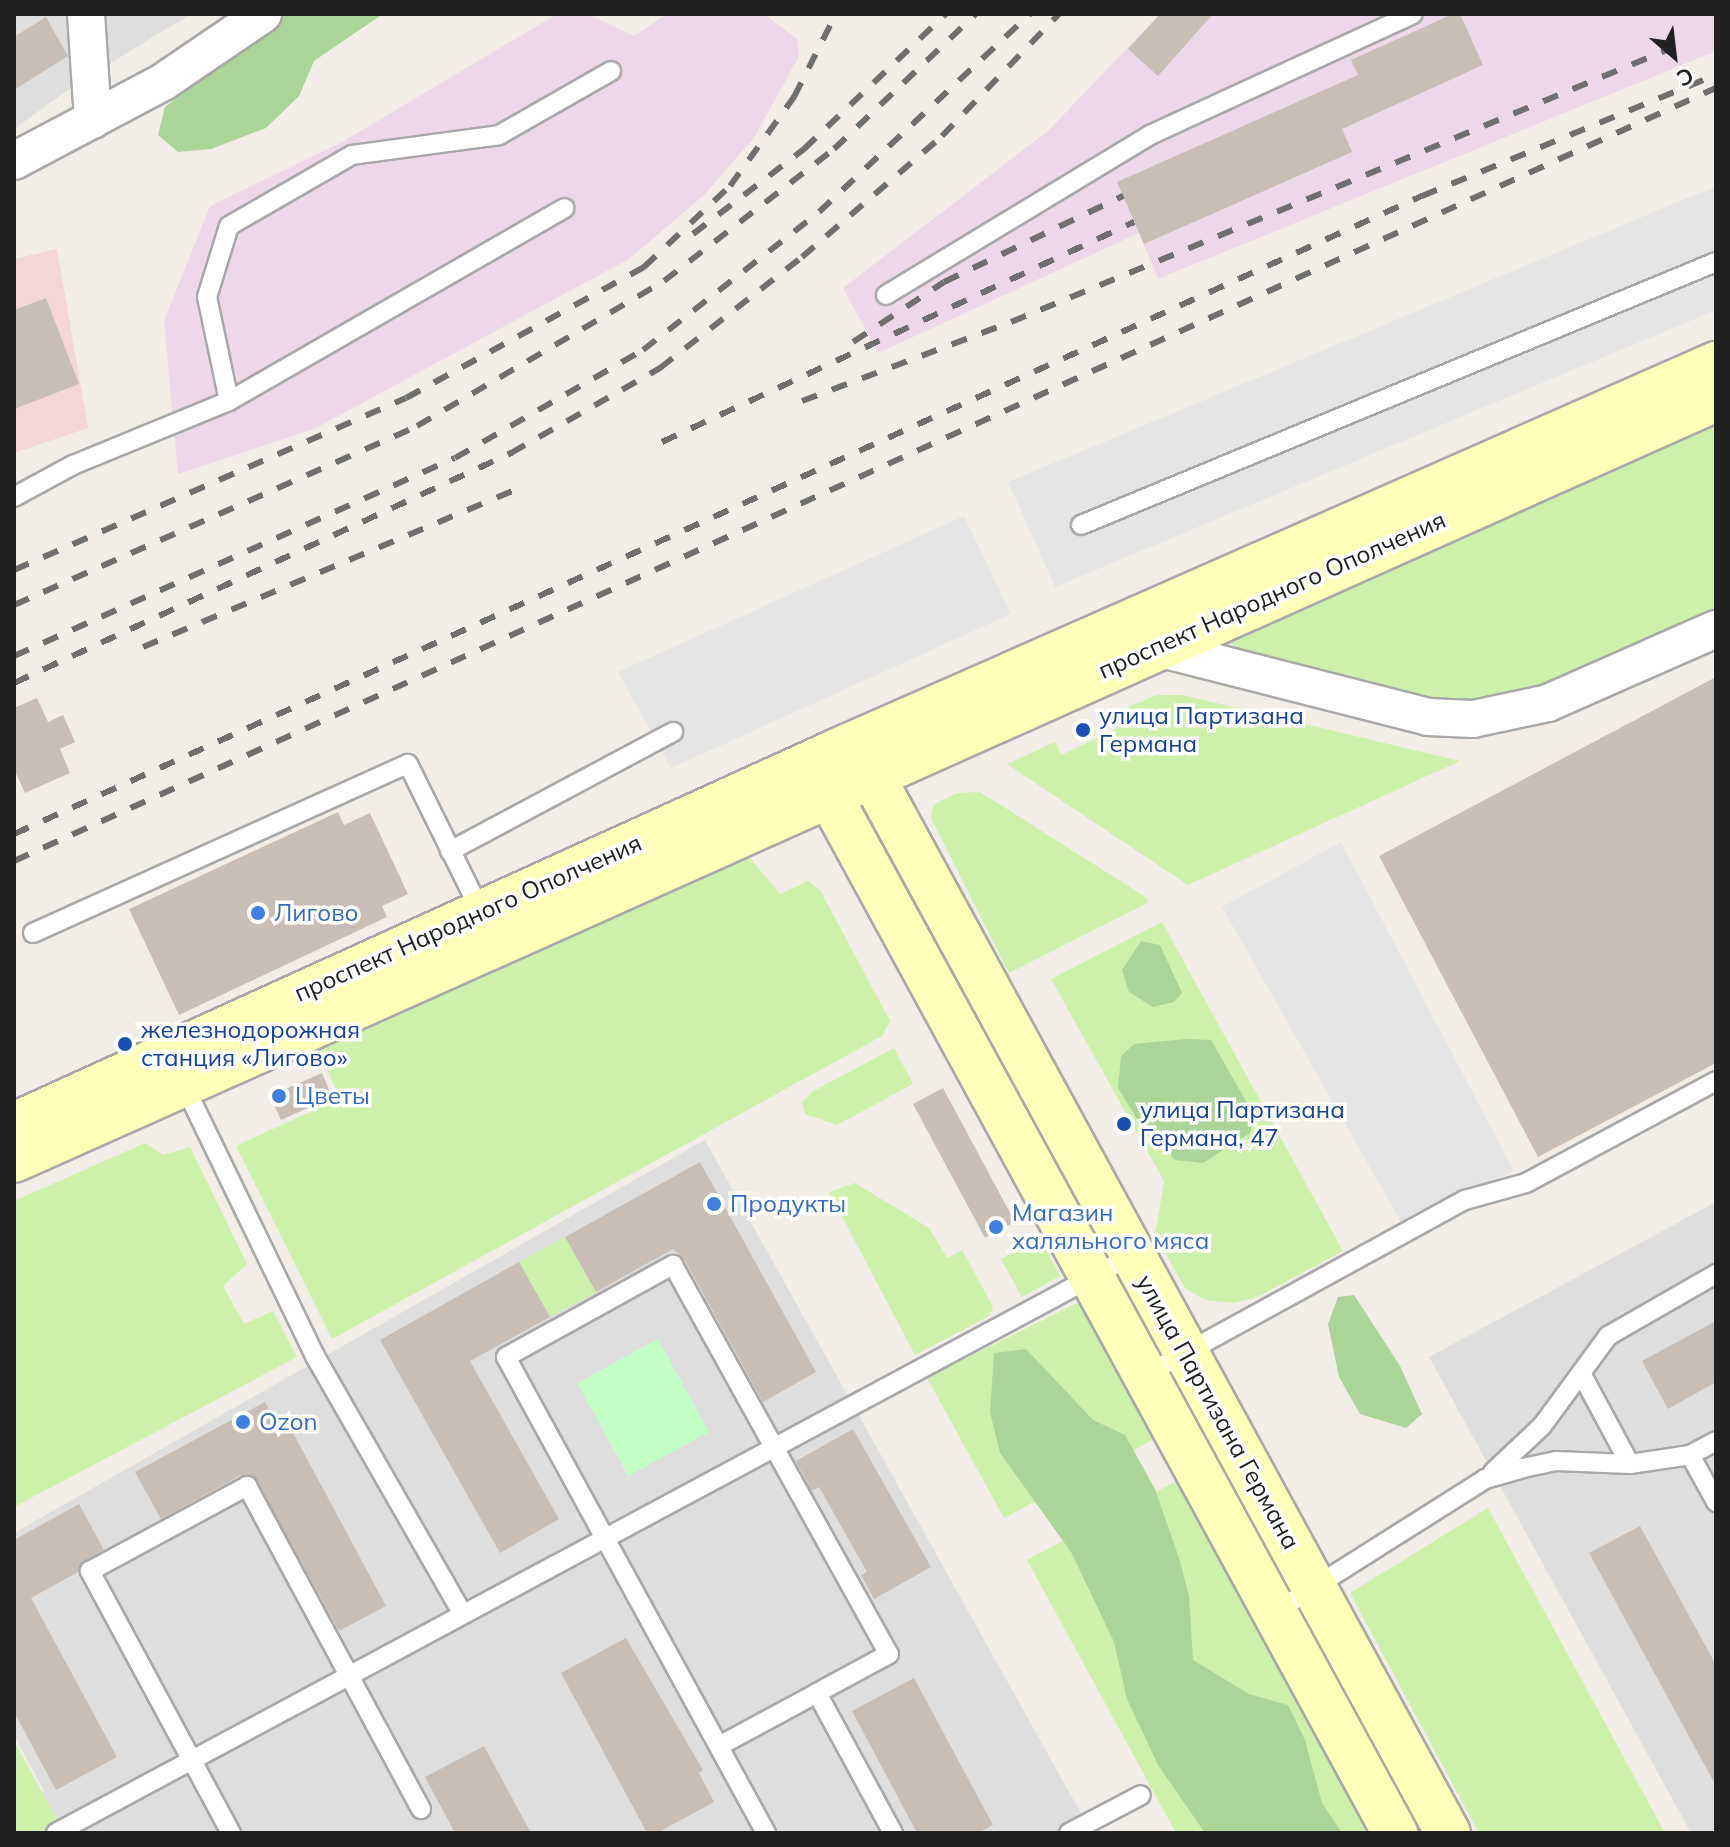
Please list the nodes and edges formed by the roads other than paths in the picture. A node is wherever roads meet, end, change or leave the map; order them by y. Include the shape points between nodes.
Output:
1 (86, 14) edge
2 (263, 14) edge
3 (1413, 14) edge
4 (611, 71) dead end
5 (93, 120) junction
6 (14, 161) edge
7 (565, 208) dead end
8 (1716, 262) edge
9 (886, 295) dead end
10 (1716, 364) edge
11 (1716, 399) edge
12 (229, 401) junction
13 (14, 497) edge
14 (1081, 525) dead end
15 (1716, 629) edge
16 (1154, 647) junction
17 (673, 732) dead end
18 (845, 773) junction
19 (450, 851) junction
20 (481, 912) junction
21 (33, 933) dead end
22 (1716, 1081) edge
23 (183, 1082) junction
24 (14, 1125) edge
25 (14, 1160) edge
26 (1133, 1255) junction
27 (1716, 1274) edge
28 (1092, 1277) junction
29 (1186, 1352) junction
30 (1145, 1375) junction
31 (1582, 1375) junction
32 (1716, 1441) edge
33 (774, 1447) junction
34 (1690, 1455) junction
35 (1630, 1464) junction
36 (1485, 1479) junction
37 (1716, 1502) edge
38 (606, 1538) junction
39 (1316, 1590) junction
40 (1275, 1612) junction
41 (463, 1614) junction
42 (348, 1676) junction
43 (817, 1693) junction
44 (719, 1746) junction
45 (191, 1760) junction
46 (1141, 1795) dead end
47 (421, 1809) dead end
48 (87, 1816) junction
49 (56, 1833) edge
50 (96, 1833) edge
51 (231, 1833) edge
52 (766, 1833) edge
53 (893, 1833) edge
54 (1069, 1833) edge
55 (1395, 1833) edge
56 (1448, 1833) edge

1 - 5 street
2 - 5 street via 163,82
3 - 9 lane via 1150,135
4 - 12 lane via 499,135 352,155 229,226 207,297
5 - 6 street
7 - 12 lane
8 - 14 lane
10 - 18 main road, проспект Народного Ополчения
11 - 16 main road, проспект Народного Ополчения
12 - 13 lane via 73,465
15 - 16 street via 1548,703 1473,719 1428,717
16 - 18 main road, проспект Народного Ополчения
17 - 19 lane
18 - 20 main road, проспект Народного Ополчения
18 - 23 main road, проспект Народного Ополчения
18 - 26 main road, улица Партизана Германа
18 - 28 main road, улица Партизана Германа
19 - 20 lane
19 - 21 lane via 408,764
20 - 24 main road, проспект Народного Ополчения
22 - 29 lane via 1526,1183 1465,1200
23 - 25 main road, проспект Народного Ополчения
23 - 41 lane via 309,1346
26 - 28 lane
26 - 29 main road, улица Партизана Германа
27 - 31 lane via 1608,1336
28 - 30 main road, улица Партизана Германа
28 - 33 lane
29 - 30 lane
29 - 39 main road, улица Партизана Германа
30 - 40 main road, улица Партизана Германа
31 - 35 lane
31 - 36 lane via 1514,1456
32 - 34 lane
33 - 38 lane
33 - 38 lane via 673,1265 506,1357
33 - 43 lane via 889,1654
34 - 35 lane
34 - 37 lane
35 - 36 lane via 1556,1461
36 - 39 lane
38 - 41 lane
38 - 44 lane
39 - 40 lane
39 - 56 main road, улица Партизана Германа
40 - 55 main road, улица Партизана Германа
41 - 42 lane
42 - 45 lane
42 - 45 lane via 247,1486 90,1571
42 - 47 lane
43 - 44 lane
43 - 53 lane
44 - 52 lane
45 - 48 lane
45 - 51 lane
46 - 54 lane
48 - 49 lane
48 - 50 lane

